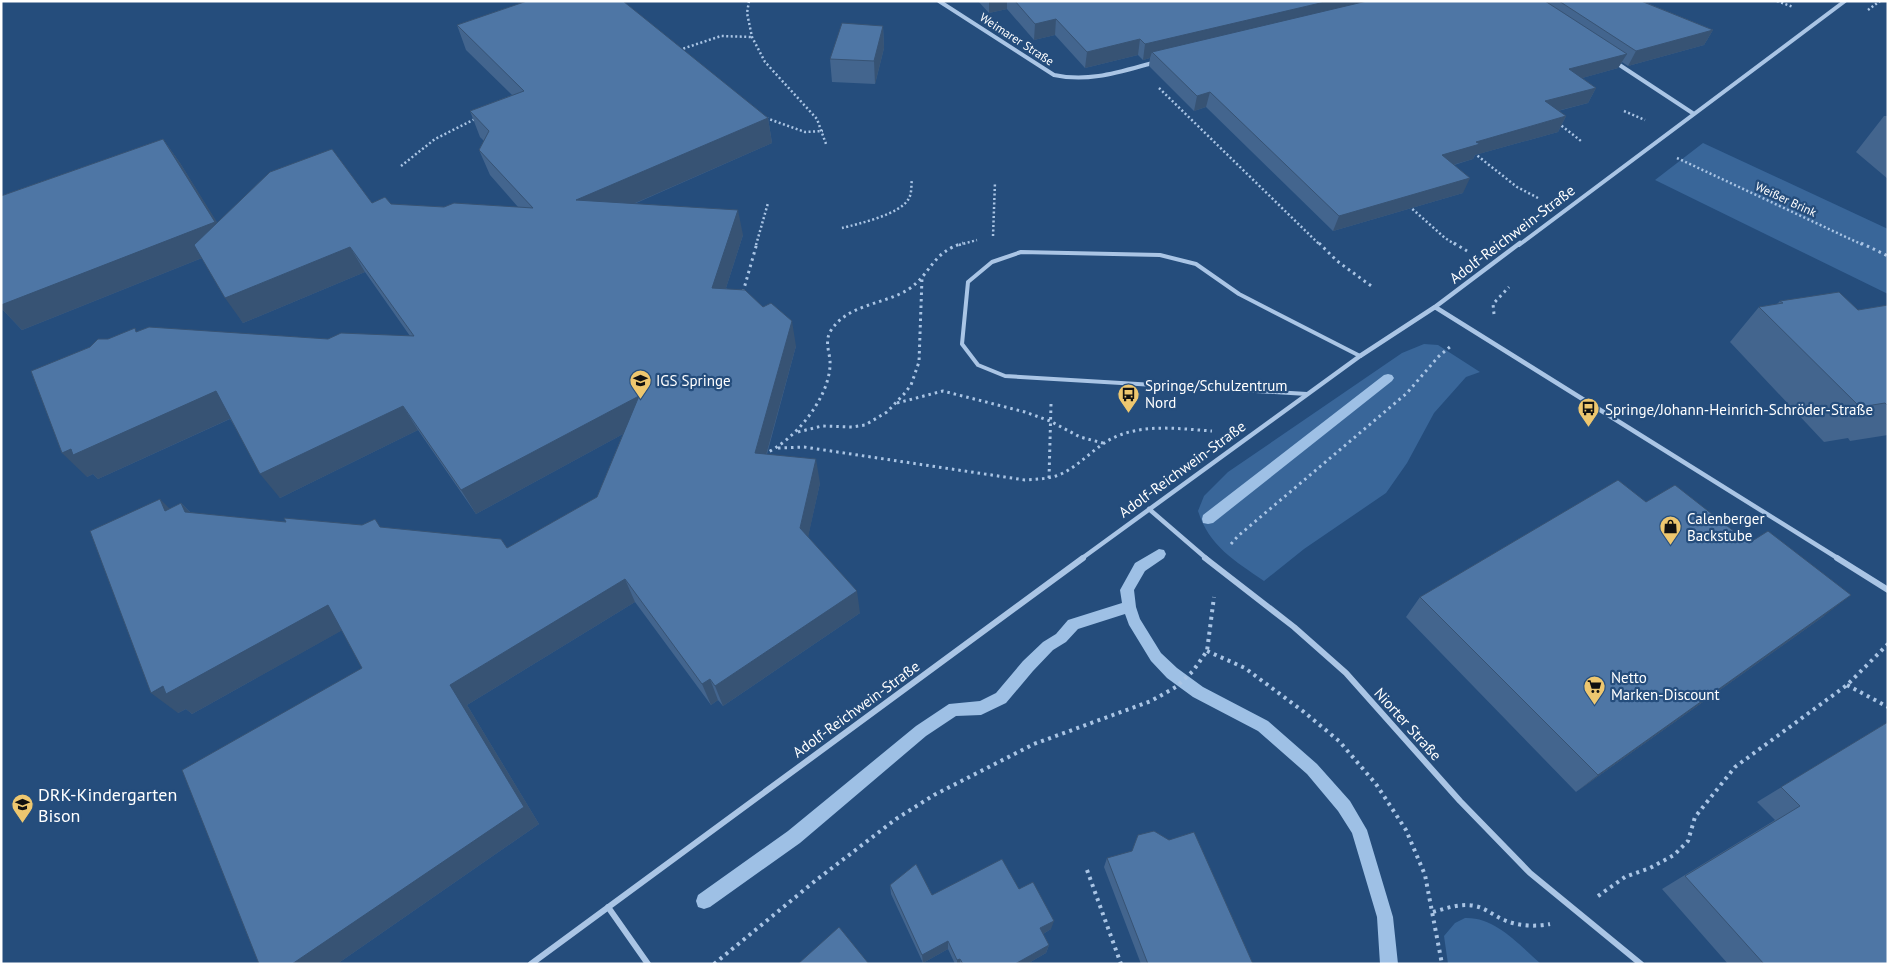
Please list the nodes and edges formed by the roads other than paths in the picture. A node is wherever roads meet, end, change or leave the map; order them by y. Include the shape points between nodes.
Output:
1 (940, 1) edge
2 (1845, 1) edge
3 (1162, 61) edge
4 (1614, 61) edge
5 (1694, 114) junction
6 (1435, 308) junction
7 (1360, 356) junction
8 (1307, 394) junction
9 (1149, 509) junction
10 (1888, 590) edge
11 (608, 907) junction
12 (531, 964) edge
13 (648, 964) edge
14 (1641, 964) edge

1 - 3 street, Weimarer Straße via 1054,75 1075,80
2 - 5 street, Adolf-Reichwein-Straße
4 - 5 street
5 - 6 street, Adolf-Reichwein-Straße
6 - 7 street, Adolf-Reichwein-Straße
6 - 10 street
7 - 8 street, Adolf-Reichwein-Straße
7 - 8 lane via 1239,294 1196,264 1180,258 1021,252 992,262 968,282 962,344 978,365 1005,376
8 - 9 street, Adolf-Reichwein-Straße
9 - 11 street, Adolf-Reichwein-Straße
9 - 14 street, Niorter Straße via 1346,673 1524,866
11 - 12 street, Adolf-Reichwein-Straße
11 - 13 street

